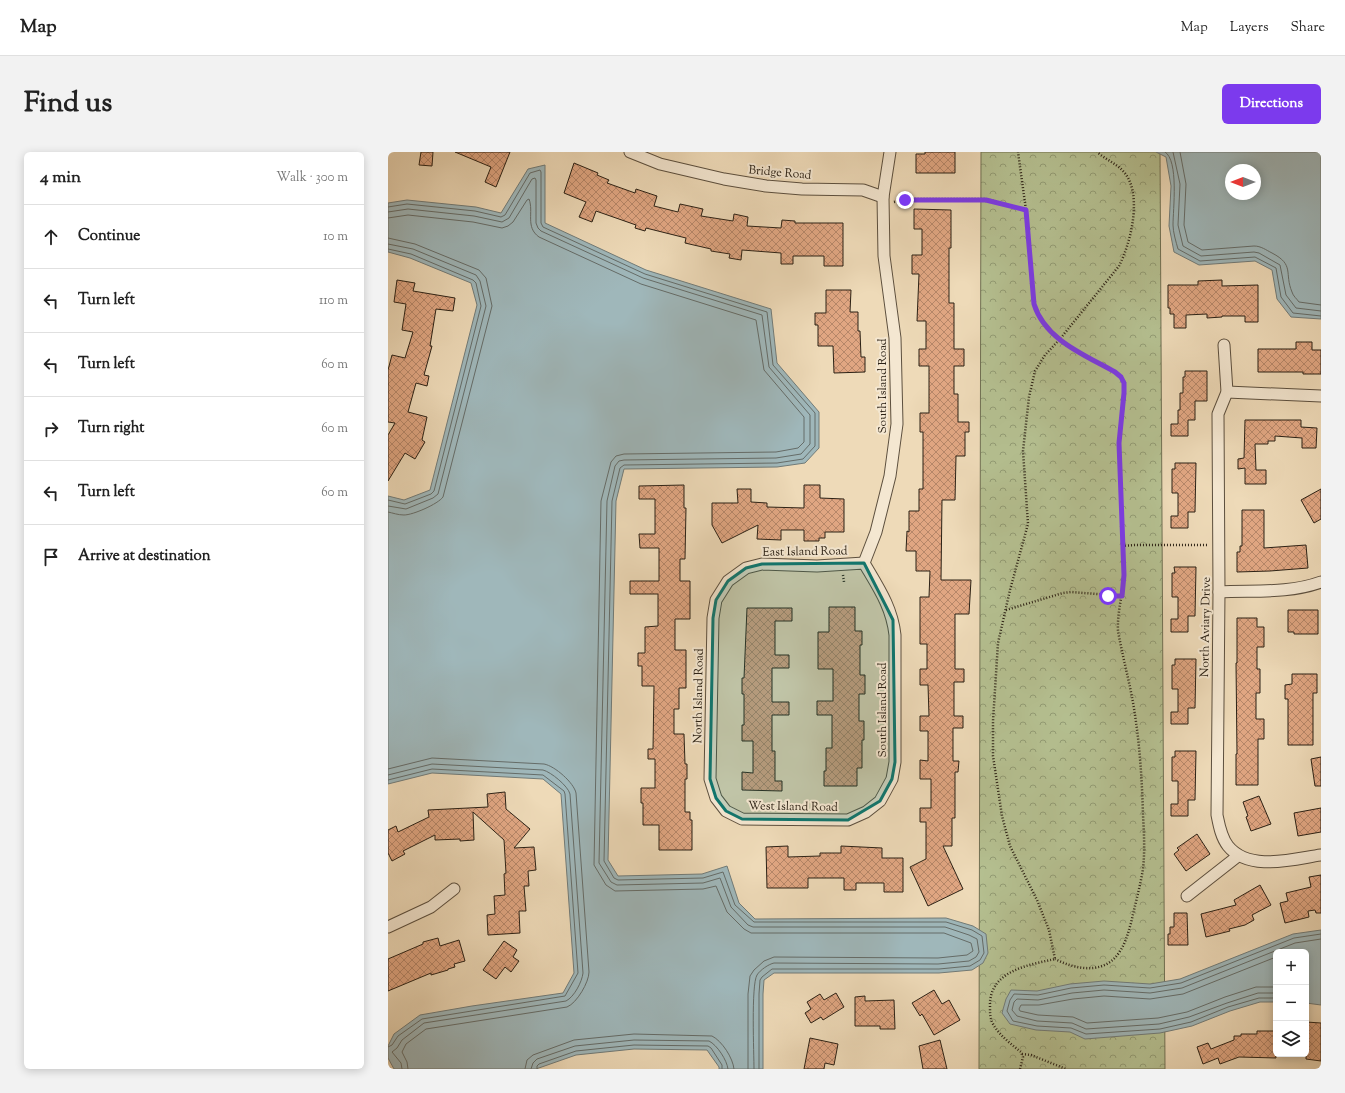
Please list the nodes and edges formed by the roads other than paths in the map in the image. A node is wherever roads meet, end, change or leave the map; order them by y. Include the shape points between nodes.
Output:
1 (630, 152) edge
2 (890, 152) edge
3 (887, 200) junction
4 (1224, 345) dead end
5 (1227, 392) junction
6 (1321, 396) edge
7 (864, 563) junction
8 (728, 581) joint
9 (1321, 582) edge
10 (1219, 592) junction
11 (880, 802) joint
12 (726, 811) joint
13 (1321, 855) edge
14 (1238, 856) junction
15 (454, 889) dead end
16 (1187, 896) dead end
17 (388, 927) edge

1 - 3 street, Bridge Road via 660,164 724,179 766,186 863,190
2 - 3 street, South Island Road
3 - 7 street, South Island Road via 884,256 895,338 897,424 890,476 876,532
4 - 5 street
5 - 6 street
5 - 10 street, North Aviary Drive via 1218,414
7 - 8 street, East Island Road via 817,566 762,564 746,568
7 - 11 street, South Island Road via 888,606 895,635 895,762 892,779
8 - 12 street, North Island Road via 716,600 712,618 710,779 716,798
9 - 10 street via 1306,588
10 - 14 street, North Aviary Drive via 1217,814 1220,831 1227,845
11 - 12 street, West Island Road via 848,820 742,819
13 - 14 street via 1278,862 1254,861
14 - 16 street
15 - 17 street via 431,907

